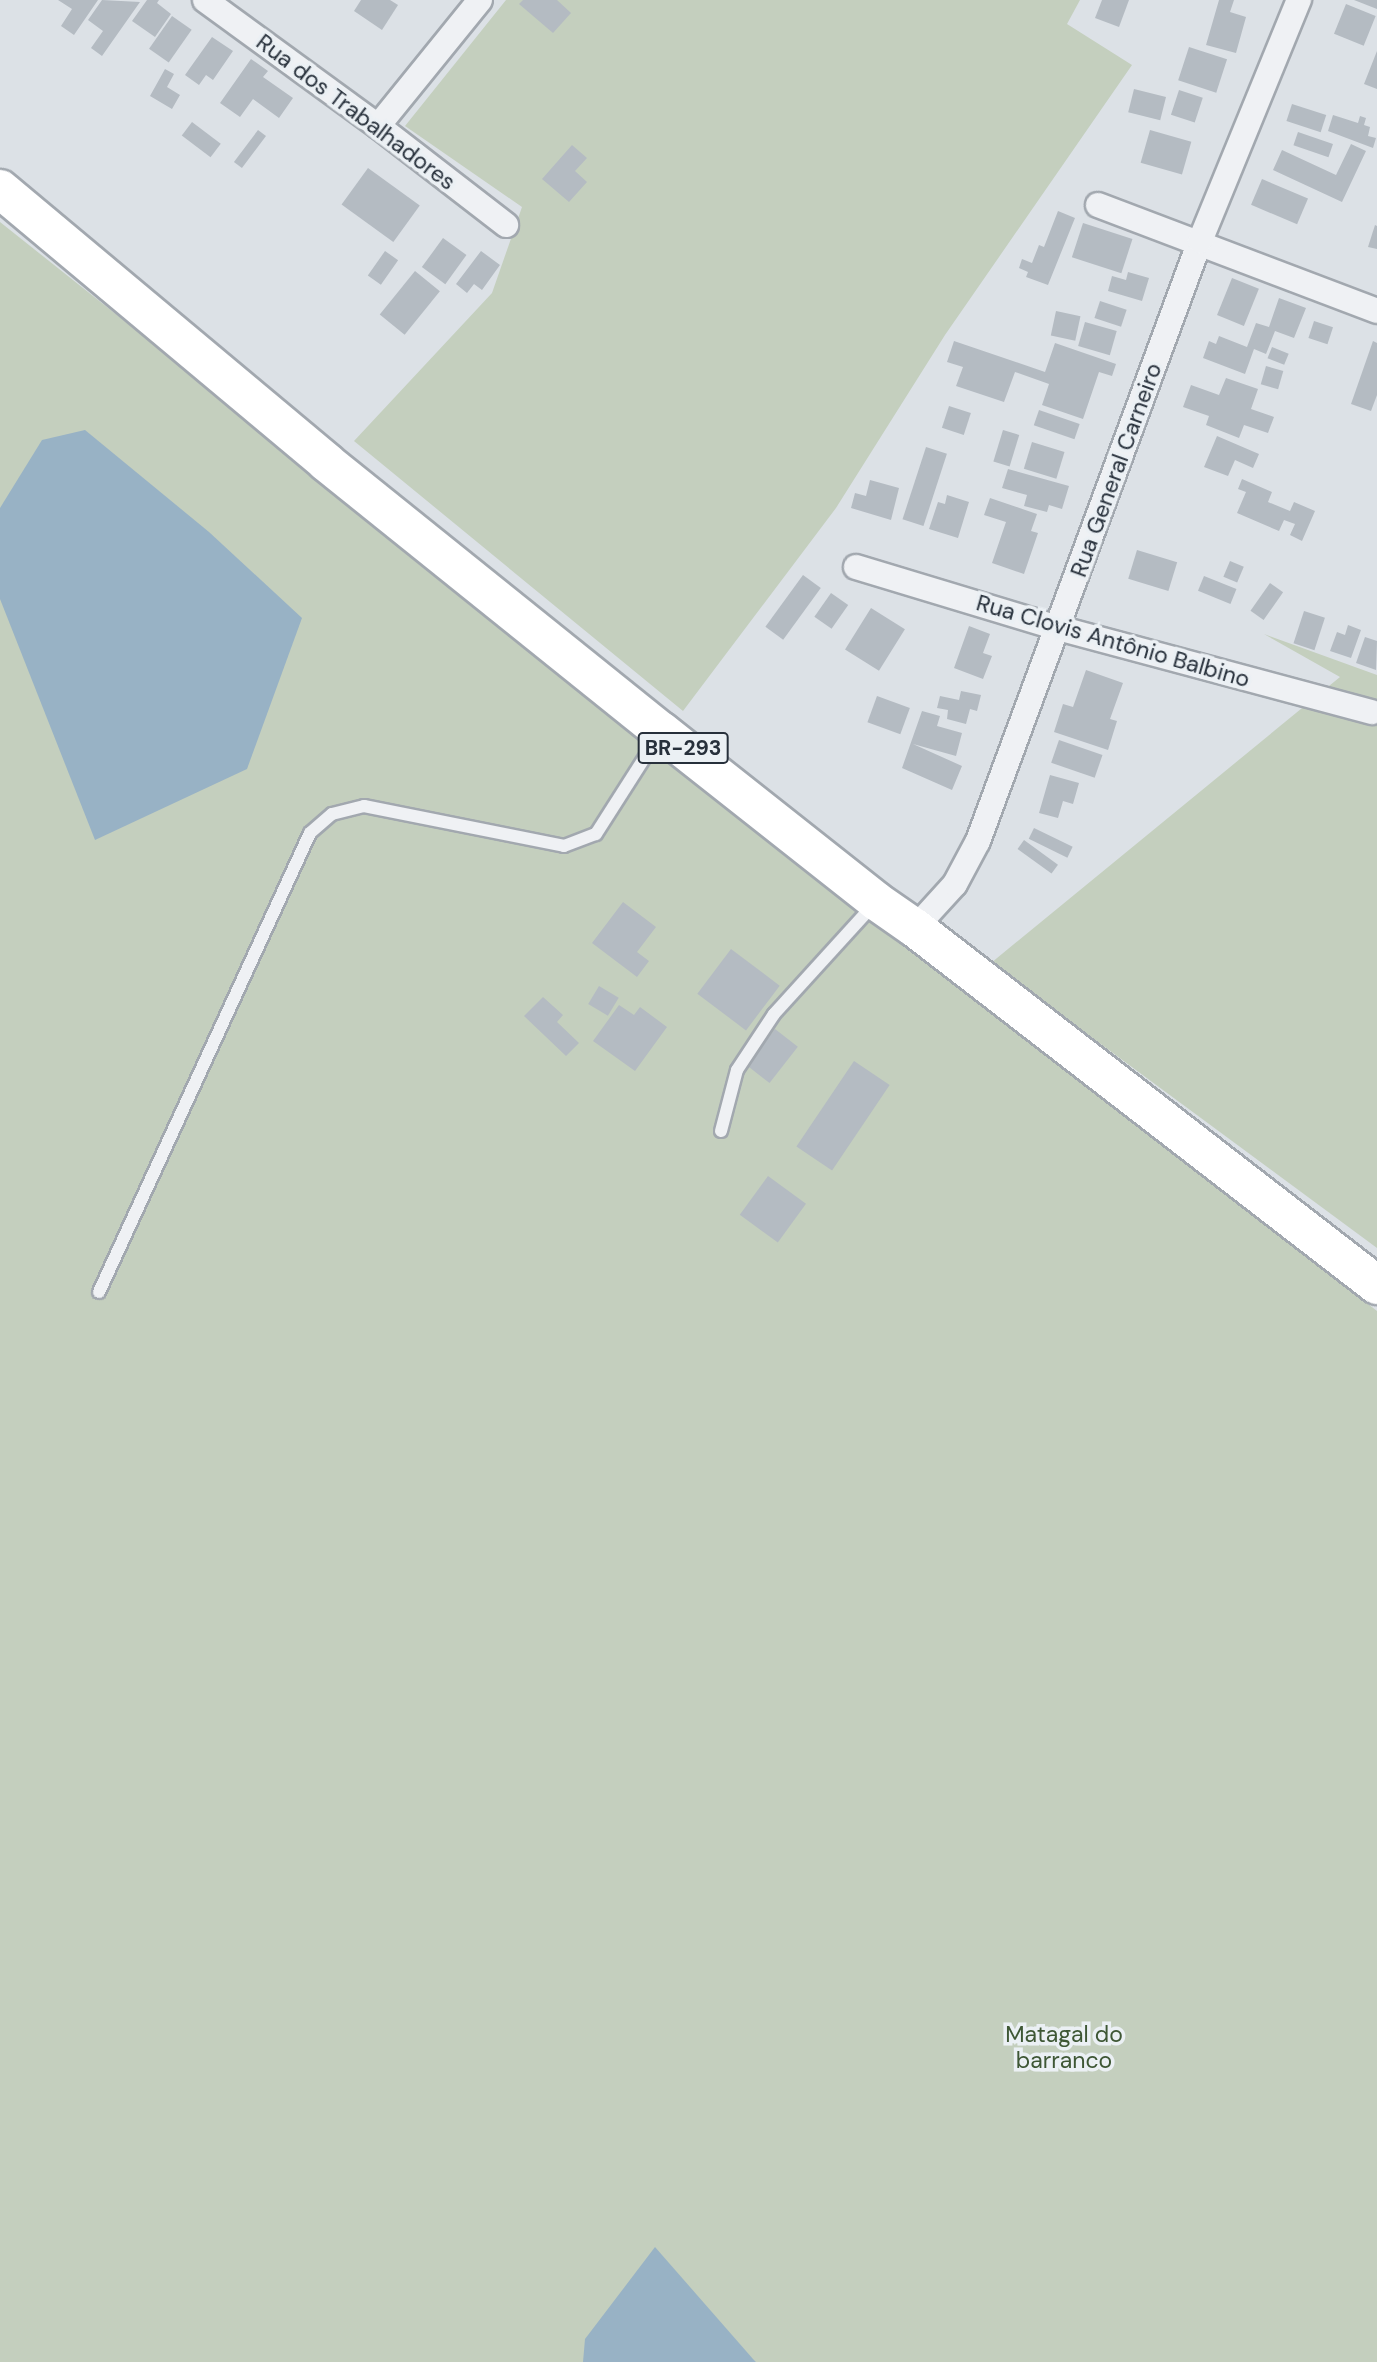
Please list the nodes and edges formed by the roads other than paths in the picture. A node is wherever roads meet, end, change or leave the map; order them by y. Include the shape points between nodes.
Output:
1 (205, 0) edge
2 (480, 0) edge
3 (1299, 0) edge
4 (378, 126) junction
5 (1, 190) edge
6 (1098, 205) dead end
7 (506, 225) dead end
8 (1200, 241) junction
9 (1377, 311) edge
10 (856, 567) dead end
11 (1058, 628) junction
12 (1372, 712) dead end
13 (661, 731) junction
14 (876, 901) junction
15 (915, 928) junction
16 (721, 1131) dead end
17 (1377, 1285) edge
18 (99, 1292) dead end

1 - 4 street, Rua dos Trabalhadores
2 - 4 street
3 - 8 street, Rua General Carneiro
4 - 7 street, Rua dos Trabalhadores
5 - 13 highway, BR-293 via 326,462
6 - 8 street
8 - 9 street
8 - 11 street, Rua General Carneiro
10 - 11 street, Rua Clovis Antônio Balbino
11 - 12 street, Rua Clovis Antônio Balbino
11 - 15 street, Rua General Carneiro via 978,841 955,884
13 - 14 highway, BR-293
13 - 18 lane via 596,834 565,846 364,806 332,814 310,833
14 - 15 highway, BR-293
14 - 16 lane via 774,1014 737,1070
15 - 17 highway, BR-293

